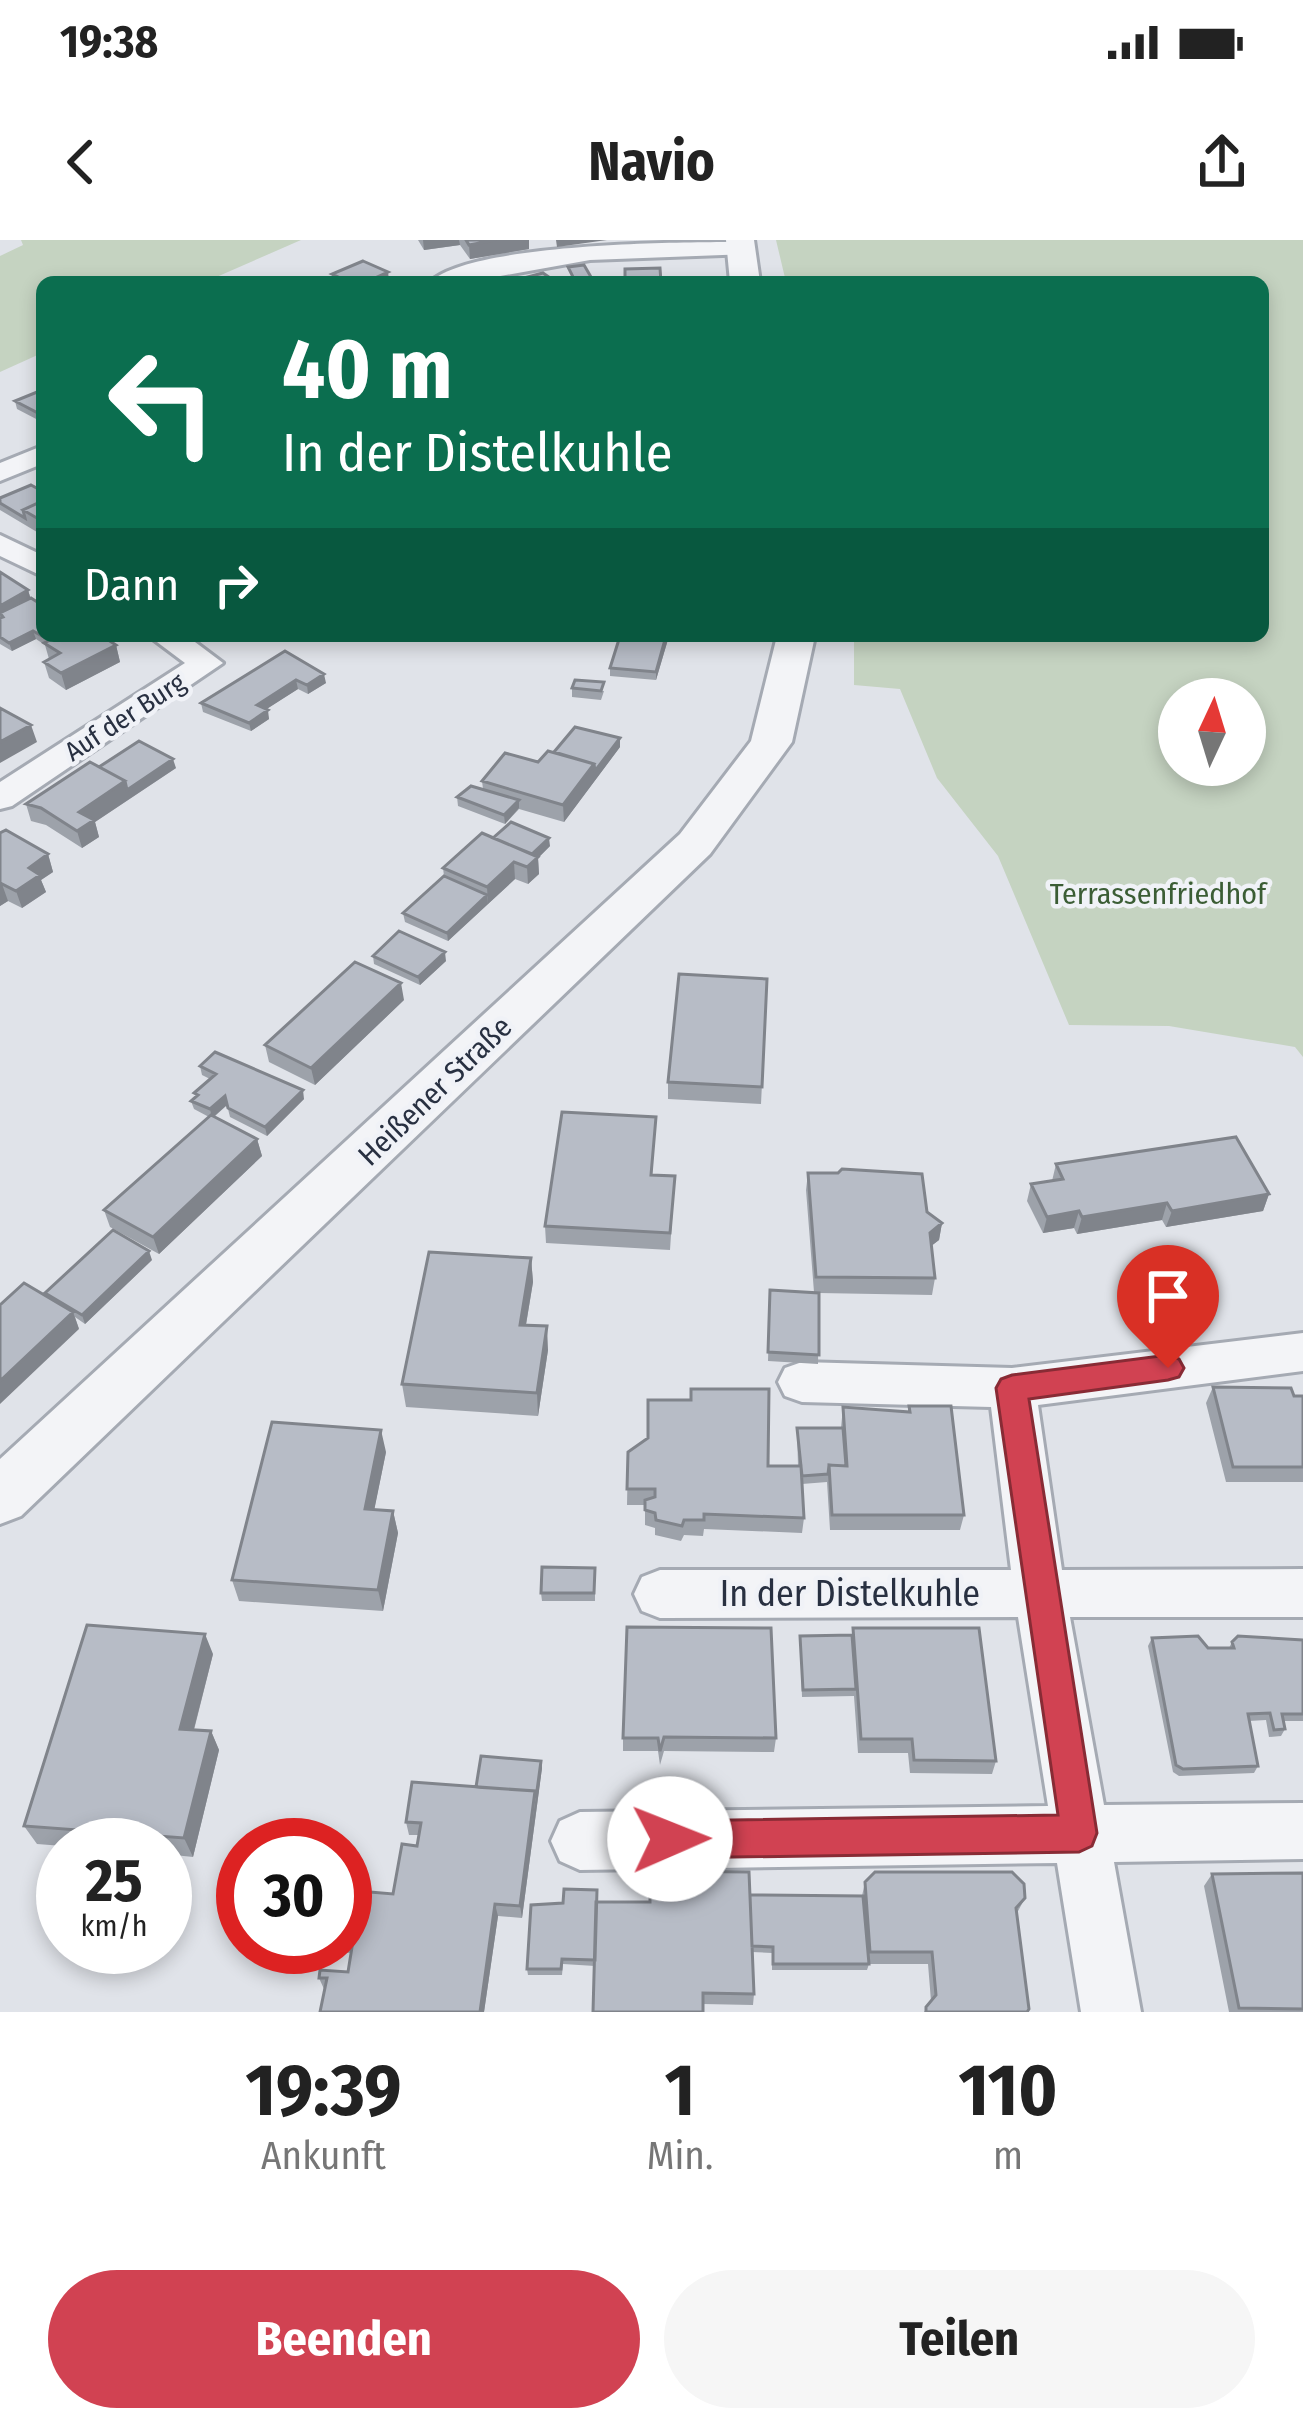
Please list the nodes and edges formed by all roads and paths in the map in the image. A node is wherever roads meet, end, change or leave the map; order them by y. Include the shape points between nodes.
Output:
1 (740, 244) edge
2 (466, 276) edge
3 (745, 276) edge
4 (36, 457) edge
5 (0, 473) edge
6 (0, 544) edge
7 (36, 564) edge
8 (175, 642) edge
9 (795, 642) edge
10 (0, 798) edge
11 (1303, 1352) edge
12 (802, 1382) dead end
13 (1012, 1388) junction
14 (0, 1497) edge
15 (1040, 1593) junction
16 (1303, 1593) edge
17 (660, 1594) dead end
18 (1303, 1831) edge
19 (1079, 1833) junction
20 (580, 1841) dead end
21 (1111, 2012) edge

1 - 2 street via 605,251
1 - 3 street
4 - 5 street
6 - 7 street
8 - 10 street, Auf der Burg via 207,663
9 - 14 street, Heißener Straße via 771,742 695,844
11 - 13 street
12 - 13 street
13 - 15 street
15 - 16 street, In der Distelkuhle
15 - 17 street, In der Distelkuhle
15 - 19 street
18 - 19 street
19 - 20 street
19 - 21 street

